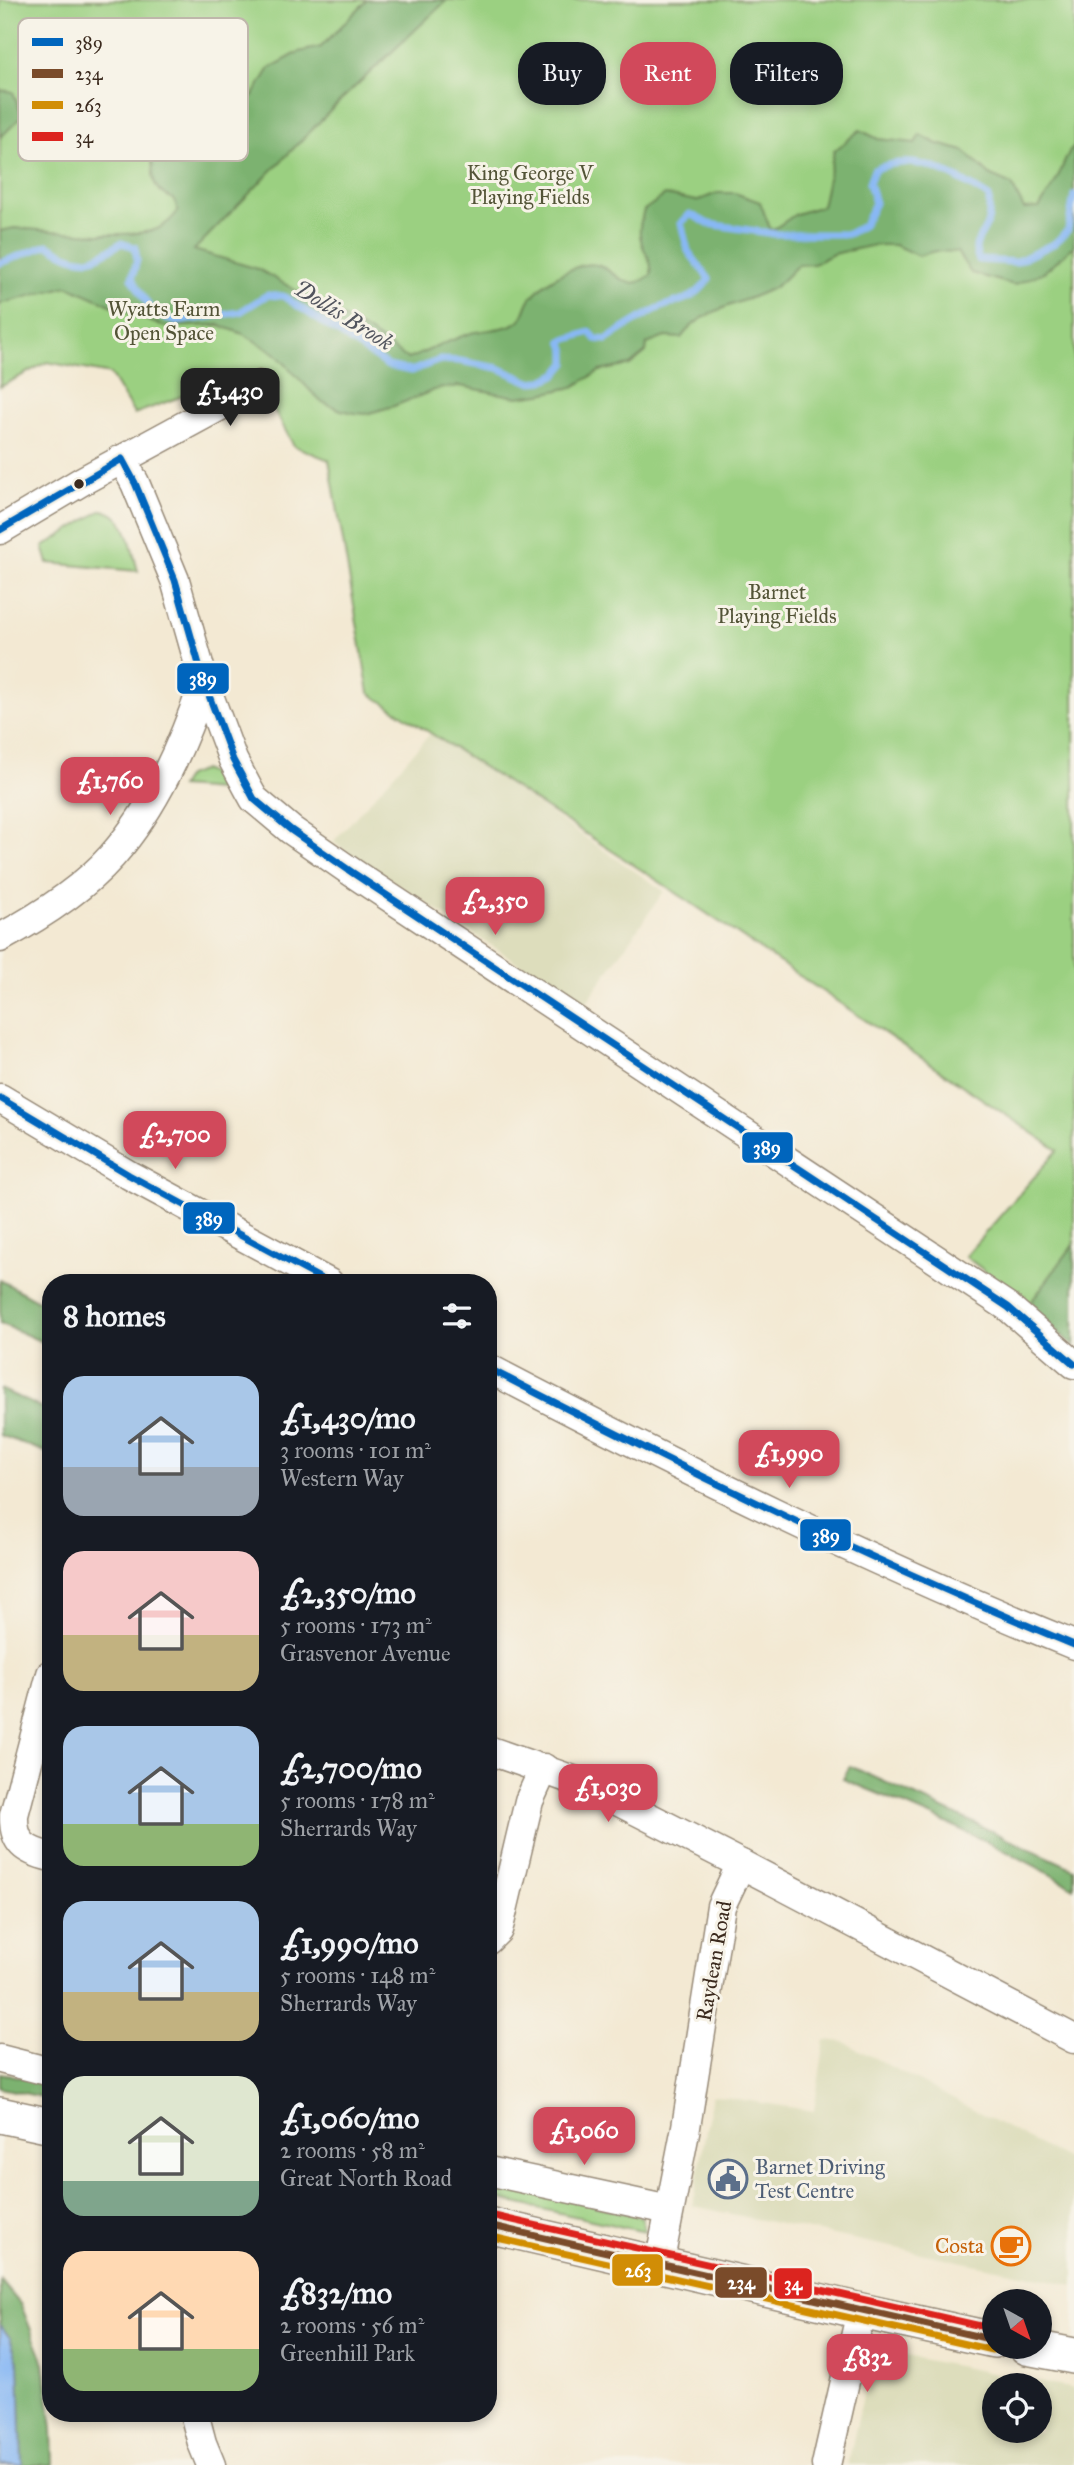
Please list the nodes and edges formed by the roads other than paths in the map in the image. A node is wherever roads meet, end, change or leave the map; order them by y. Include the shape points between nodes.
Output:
1 (259, 385) dead end
2 (122, 459) junction
3 (0, 530) edge
4 (204, 682) junction
5 (0, 939) edge
6 (0, 1098) edge
7 (311, 1274) edge
8 (1074, 1364) edge
9 (497, 1372) edge
10 (1074, 1645) edge
11 (42, 1708) edge
12 (497, 1752) edge
13 (544, 1768) junction
14 (42, 1854) edge
15 (741, 1864) junction
16 (497, 1930) edge
17 (1074, 2039) edge
18 (0, 2059) edge
19 (42, 2070) edge
20 (0, 2115) edge
21 (42, 2124) edge
22 (497, 2173) edge
23 (669, 2210) junction
24 (497, 2227) edge
25 (659, 2265) junction
26 (861, 2311) junction
27 (982, 2337) edge
28 (1052, 2352) edge
29 (1074, 2356) edge
30 (196, 2422) edge
31 (211, 2465) edge
32 (826, 2465) edge

1 - 2 street
2 - 3 street
2 - 4 street via 175,580
4 - 5 street via 190,725 154,799 111,857 72,891
4 - 8 street via 233,760 254,799 291,830 1008,1307
6 - 7 street via 129,1175
9 - 10 street via 808,1527
11 - 14 street via 13,1827 25,1847
12 - 13 street
13 - 15 street
13 - 16 street via 530,1801
15 - 17 street
15 - 23 street, Raydean Road via 721,1906
18 - 19 street
20 - 21 main road
22 - 23 street
23 - 25 street, Raydean Road
24 - 25 main road
25 - 26 main road
26 - 27 main road
26 - 32 street
28 - 29 main road
30 - 31 street

